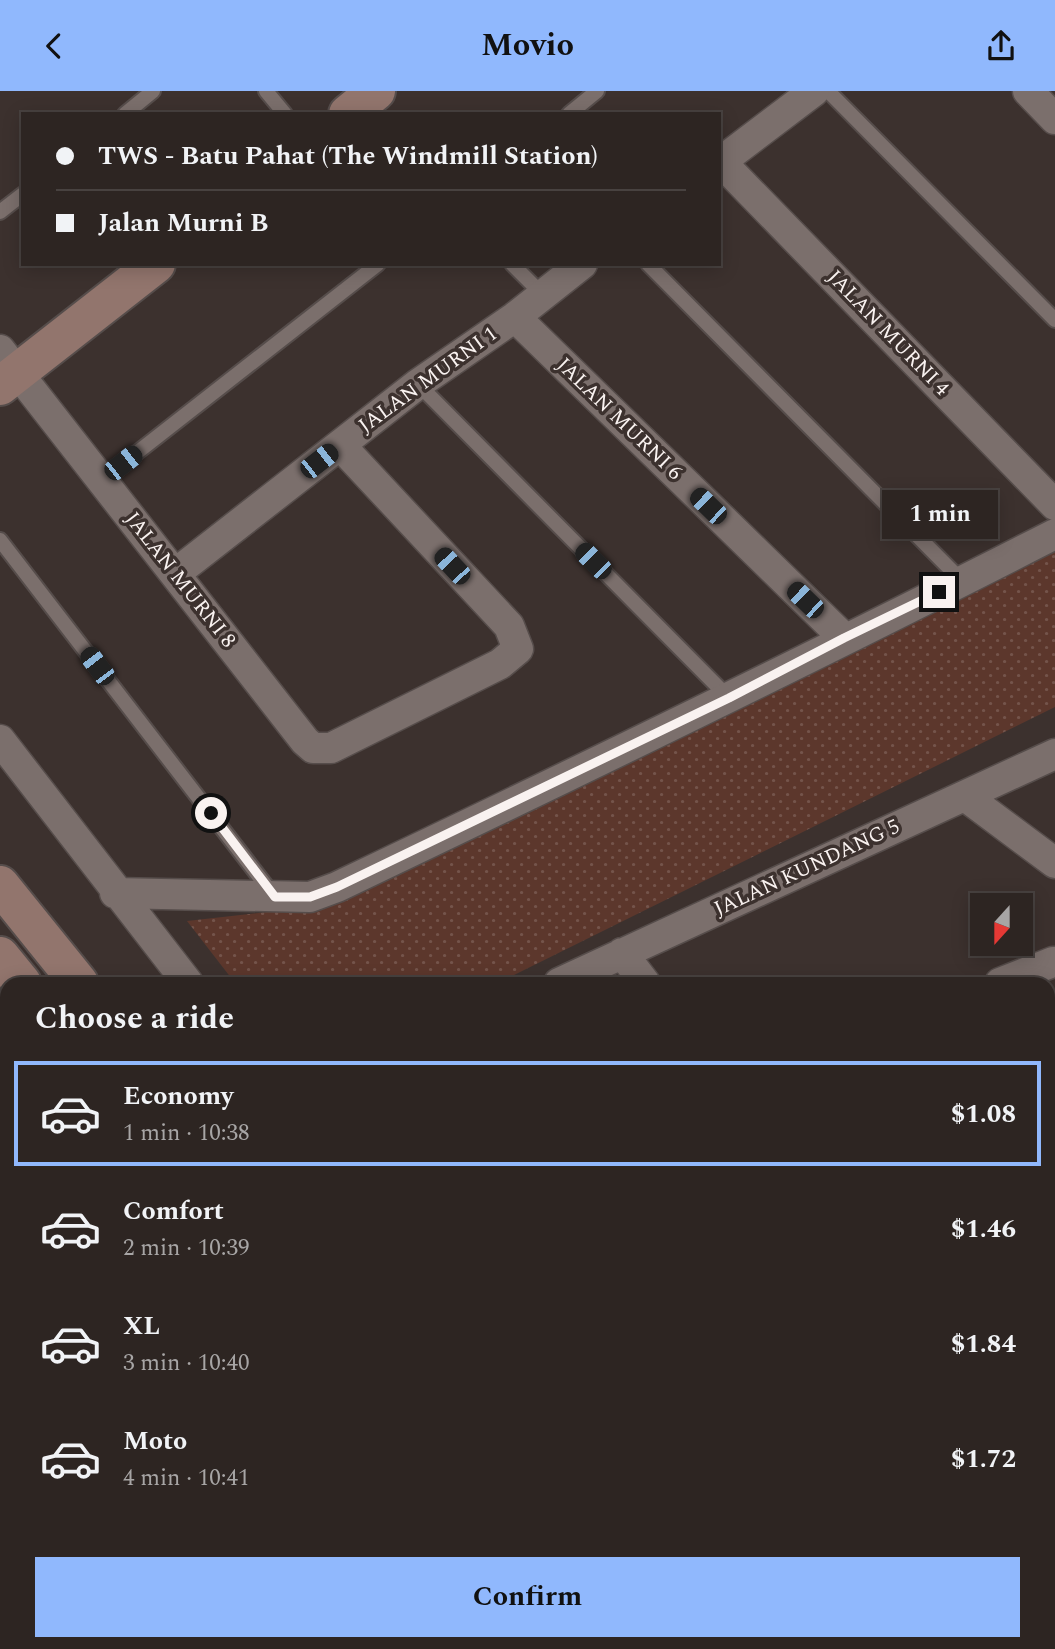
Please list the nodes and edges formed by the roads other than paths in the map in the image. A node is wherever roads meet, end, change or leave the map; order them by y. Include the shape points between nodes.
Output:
1 (153, 91) edge
2 (266, 91) edge
3 (597, 91) edge
4 (814, 91) edge
5 (828, 91) edge
6 (1028, 91) edge
7 (127, 112) edge
8 (283, 112) edge
9 (571, 112) edge
10 (1055, 119) edge
11 (721, 161) edge
12 (721, 163) edge
13 (21, 196) edge
14 (0, 212) edge
15 (153, 266) edge
16 (375, 266) edge
17 (514, 266) edge
18 (579, 266) edge
19 (650, 266) edge
20 (542, 293) junction
21 (515, 317) junction
22 (1055, 320) edge
23 (6, 369) edge
24 (418, 384) junction
25 (340, 445) junction
26 (102, 479) junction
27 (1055, 505) edge
28 (1055, 534) edge
29 (0, 540) edge
30 (176, 573) junction
31 (962, 581) junction
32 (844, 638) junction
33 (729, 698) junction
34 (0, 740) edge
35 (1055, 754) edge
36 (965, 796) junction
37 (1055, 863) edge
38 (0, 884) edge
39 (115, 893) junction
40 (275, 897) junction
41 (622, 953) junction
42 (0, 956) edge
43 (1053, 962) dead end
44 (17, 977) edge
45 (74, 977) edge
46 (183, 977) edge
47 (572, 977) edge
48 (640, 977) edge
49 (1015, 977) edge

1 - 7 lane
2 - 8 lane
3 - 9 lane
4 - 11 street
5 - 22 lane
6 - 10 street
12 - 27 street, JALAN MURNI 4
13 - 14 lane
15 - 23 street
16 - 26 lane
17 - 20 lane
18 - 20 street, JALAN MURNI 1
19 - 31 lane
20 - 21 street, JALAN MURNI 1
21 - 24 street, JALAN MURNI 1
21 - 32 street, JALAN MURNI 6
23 - 26 street, JALAN MURNI 8
24 - 25 street, JALAN MURNI 1
24 - 33 lane
25 - 30 street, JALAN MURNI 1
25 - 30 street, JALAN MURNI 8 via 509,626 518,649 500,664 320,750 306,741
26 - 30 street, JALAN MURNI 8
28 - 31 street
29 - 40 lane
31 - 32 street
32 - 33 street
33 - 40 street via 337,887 310,897
34 - 39 street
35 - 36 street, JALAN KUNDANG 5
36 - 37 street
36 - 41 street, JALAN KUNDANG 5
38 - 45 street
39 - 40 street
39 - 46 street
41 - 47 street, JALAN KUNDANG 5
41 - 48 street
42 - 44 street
43 - 49 street

